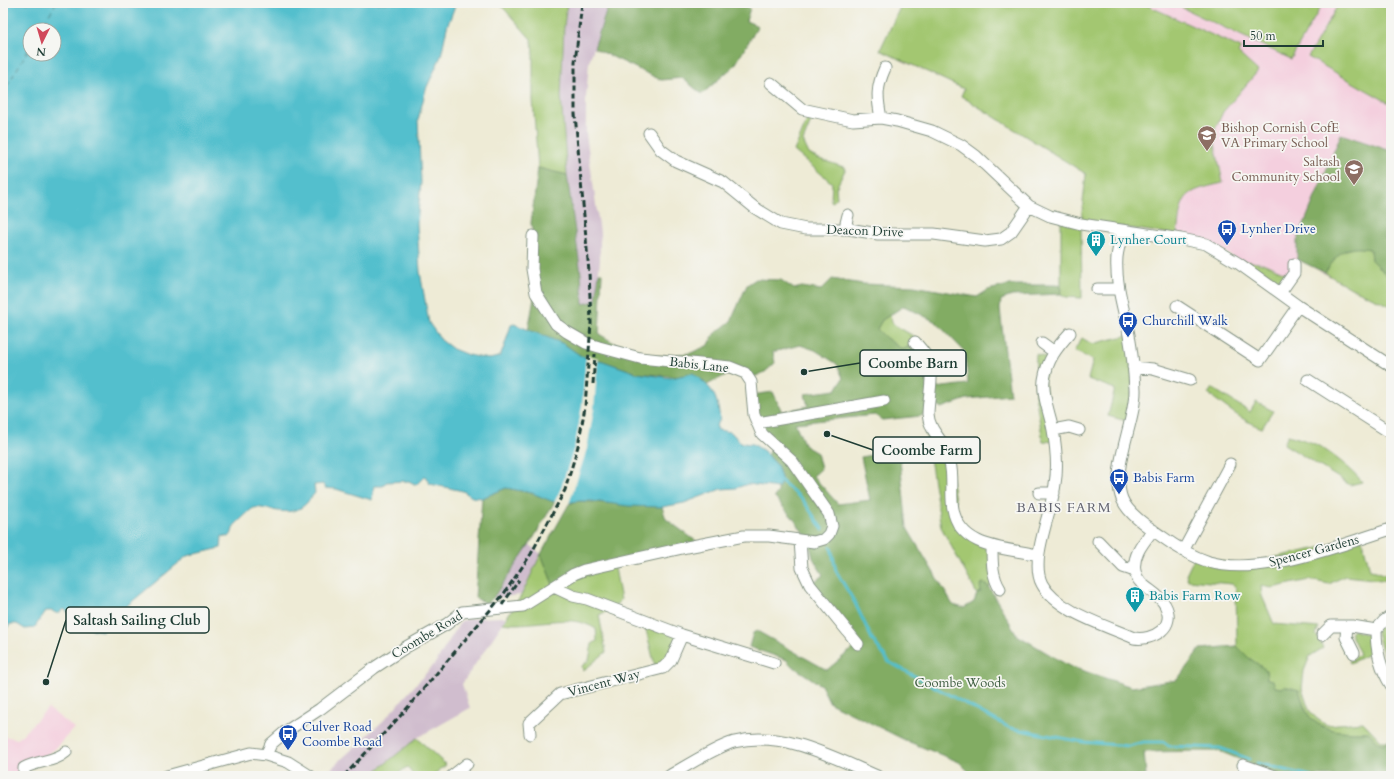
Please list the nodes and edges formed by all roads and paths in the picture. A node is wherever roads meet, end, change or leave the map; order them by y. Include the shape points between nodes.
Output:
1 (884, 68) dead end
2 (771, 83) dead end
3 (881, 118) junction
4 (649, 133) dead end
5 (1029, 206) junction
6 (848, 215) dead end
7 (850, 229) junction
8 (1123, 230) junction
9 (533, 236) dead end
10 (1294, 264) dead end
11 (1118, 289) junction
12 (1097, 290) dead end
13 (1280, 293) junction
14 (1177, 306) dead end
15 (1298, 306) junction
16 (1070, 333) dead end
17 (915, 342) dead end
18 (1042, 343) dead end
19 (1053, 352) junction
20 (1391, 366) edge
21 (1133, 367) junction
22 (1190, 380) dead end
23 (1308, 380) dead end
24 (884, 401) dead end
25 (757, 423) junction
26 (1053, 430) junction
27 (1079, 430) dead end
28 (1391, 432) edge
29 (947, 451) junction
30 (970, 452) dead end
31 (1230, 464) dead end
32 (1039, 493) dead end
33 (1054, 493) junction
34 (1391, 529) edge
35 (1153, 530) junction
36 (800, 541) junction
37 (1098, 541) dead end
38 (992, 547) junction
39 (1183, 551) junction
40 (1038, 555) junction
41 (1134, 571) junction
42 (554, 587) junction
43 (1000, 589) dead end
44 (1391, 616) edge
45 (1348, 626) junction
46 (1376, 630) junction
47 (682, 635) junction
48 (1322, 635) dead end
49 (858, 644) dead end
50 (1354, 653) dead end
51 (774, 663) dead end
52 (1391, 685) edge
53 (530, 734) dead end
54 (66, 752) dead end
55 (266, 755) junction
56 (467, 764) dead end
57 (1249, 764) dead end
58 (24, 776) edge
59 (167, 776) edge
60 (310, 776) edge
61 (452, 776) edge
62 (669, 776) edge
63 (877, 776) edge
64 (1275, 776) edge

1 - 3 street via 877,97
2 - 3 street via 802,109 852,120
3 - 5 street via 932,131 961,145
4 - 7 street, Deacon Drive via 658,153 723,182 754,208 781,224 806,229
5 - 7 street, Deacon Drive via 1011,232 1001,239 985,241 934,234 878,234
5 - 8 street via 1069,222
6 - 7 street via 846,223
8 - 11 street, Spencer Gardens via 1118,257
8 - 13 street via 1206,244
9 - 25 street, Babis Lane via 532,268 536,293 556,324 599,348 640,358 730,367 745,373 751,382
10 - 13 street via 1294,273
11 - 12 street
11 - 21 street, Spencer Gardens via 1129,335
13 - 15 street
14 - 15 street via 1260,360
15 - 20 street
16 - 19 street
17 - 29 street via 929,360 930,424
18 - 19 street
19 - 26 street via 1044,380
21 - 22 street via 1153,369
21 - 35 street, Spencer Gardens via 1133,409 1121,463 1122,499 1134,514
23 - 28 street
24 - 25 street
25 - 36 street, Babis Lane via 762,434 792,462 829,514 832,526 824,539 814,542
26 - 27 street via 1068,427
26 - 33 street via 1056,464
29 - 30 street
29 - 38 street via 952,469 953,509 959,526 971,538
31 - 39 street
32 - 33 street
33 - 40 street
34 - 39 street, Spencer Gardens via 1286,561 1260,565 1210,562
35 - 39 street, Spencer Gardens
35 - 41 street via 1140,547 1135,558
36 - 42 street, Coombe Road via 769,536 744,536 584,570
36 - 49 street via 802,568 810,585
37 - 41 street via 1123,567
38 - 40 street
38 - 43 street via 992,565
40 - 41 street via 1041,583 1058,604 1134,638 1156,636 1168,622 1168,612 1160,598 1137,579
42 - 47 street
42 - 55 street, Coombe Road via 523,606 462,612 448,624 374,668 285,732 271,744
44 - 46 street
45 - 46 street
45 - 48 street via 1331,626
45 - 50 street via 1346,637
46 - 52 street via 1376,650 1384,674
47 - 51 street via 741,659
47 - 53 street, Vincent Way via 671,660 663,668 560,694 529,723
54 - 58 street via 54,759 35,762 24,768
55 - 59 street via 251,753
55 - 60 street via 288,762
56 - 61 street
57 - 64 street
62 - 63 street via 733,743 754,739 794,743

